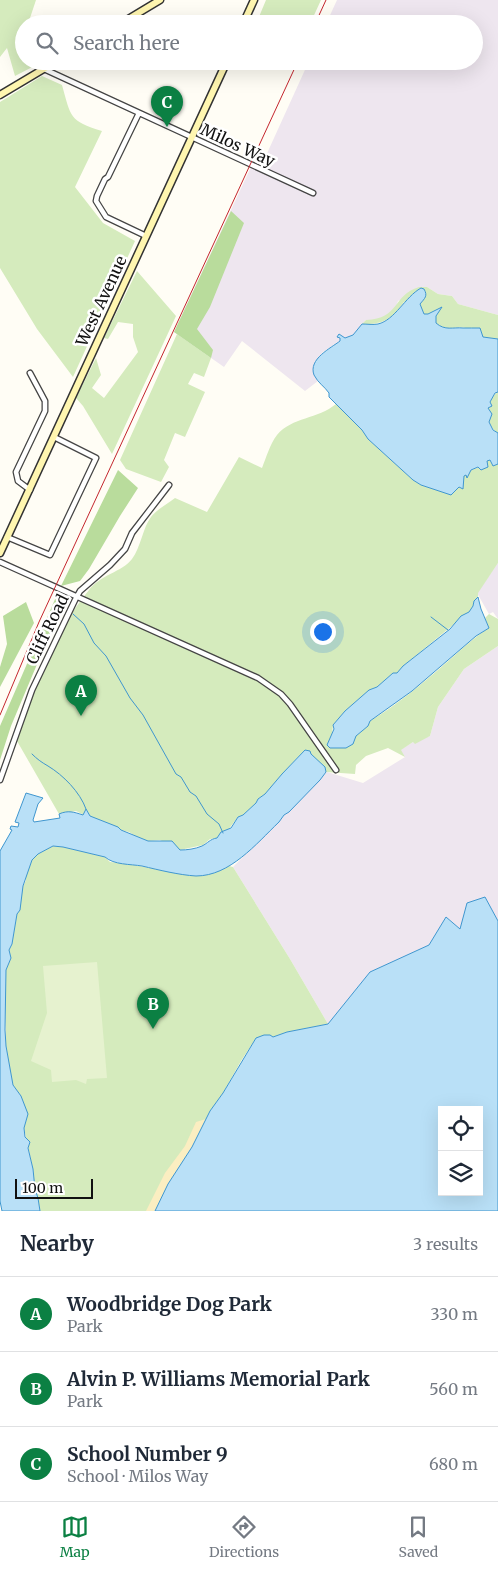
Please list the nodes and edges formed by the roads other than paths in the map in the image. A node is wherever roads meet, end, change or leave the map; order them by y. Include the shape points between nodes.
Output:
1 (254, 0) edge
2 (157, 1) edge
3 (134, 15) edge
4 (248, 15) edge
5 (42, 70) edge
6 (46, 70) edge
7 (223, 70) edge
8 (0, 95) edge
9 (139, 113) junction
10 (192, 137) junction
11 (313, 193) dead end
12 (146, 236) junction
13 (30, 373) dead end
14 (54, 437) junction
15 (168, 485) dead end
16 (30, 490) junction
17 (7, 537) junction
18 (0, 553) edge
19 (0, 562) edge
20 (77, 596) junction
21 (336, 770) dead end
22 (0, 780) edge

1 - 4 street
2 - 3 street
5 - 8 street
6 - 9 street, Milos Way
7 - 10 street, West Avenue
9 - 10 street, Milos Way
9 - 12 street via 96,202 106,217
10 - 11 street, Milos Way
10 - 12 street, West Avenue
12 - 14 street, West Avenue
13 - 16 street via 46,404 16,472 18,481
14 - 16 street, West Avenue
14 - 17 street via 96,458 50,556
15 - 20 street, Cliff Road via 132,533 125,549
16 - 17 street, West Avenue
17 - 18 street, West Avenue
19 - 20 street
20 - 21 street via 258,678 290,704
20 - 22 street, Cliff Road via 35,682

